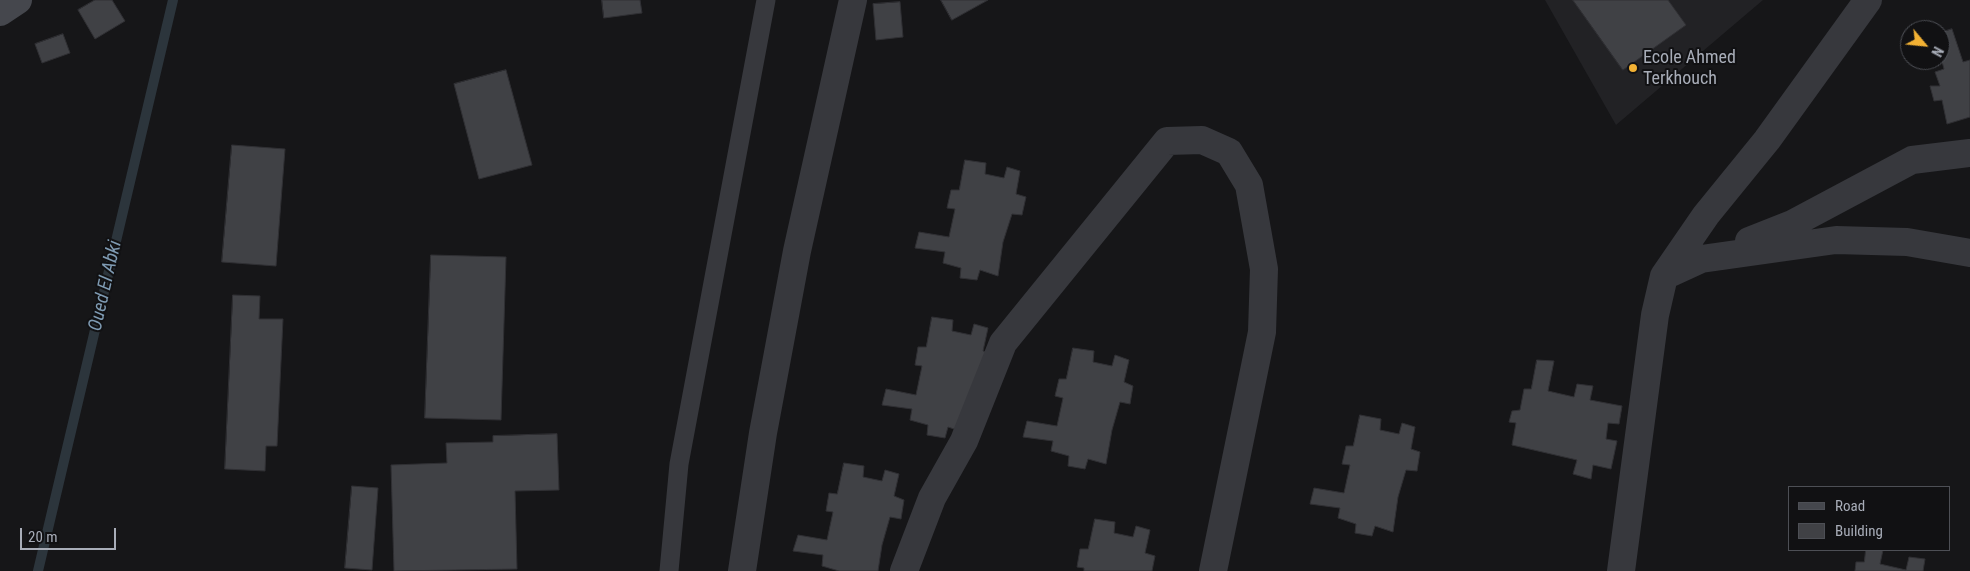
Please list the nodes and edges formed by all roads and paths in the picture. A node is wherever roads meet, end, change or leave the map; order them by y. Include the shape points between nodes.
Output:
1 (18, 0) edge
2 (766, 0) edge
3 (853, 0) edge
4 (1868, 0) edge
5 (0, 12) edge
6 (1970, 153) edge
7 (1970, 253) edge
8 (1701, 259) junction
9 (1664, 276) junction
10 (668, 571) edge
11 (742, 571) edge
12 (904, 571) edge
13 (1213, 571) edge
14 (1621, 571) edge

1 - 5 street
2 - 10 lane via 679,464
3 - 11 street via 797,251 763,433
4 - 9 street via 1767,140 1706,214
6 - 8 street via 1912,160 1792,224
7 - 8 street via 1907,242 1836,240
8 - 9 street
9 - 14 street via 1655,314
12 - 13 street via 932,498 964,441 1003,343 1166,141 1202,140 1229,152 1249,184 1264,269 1262,332

